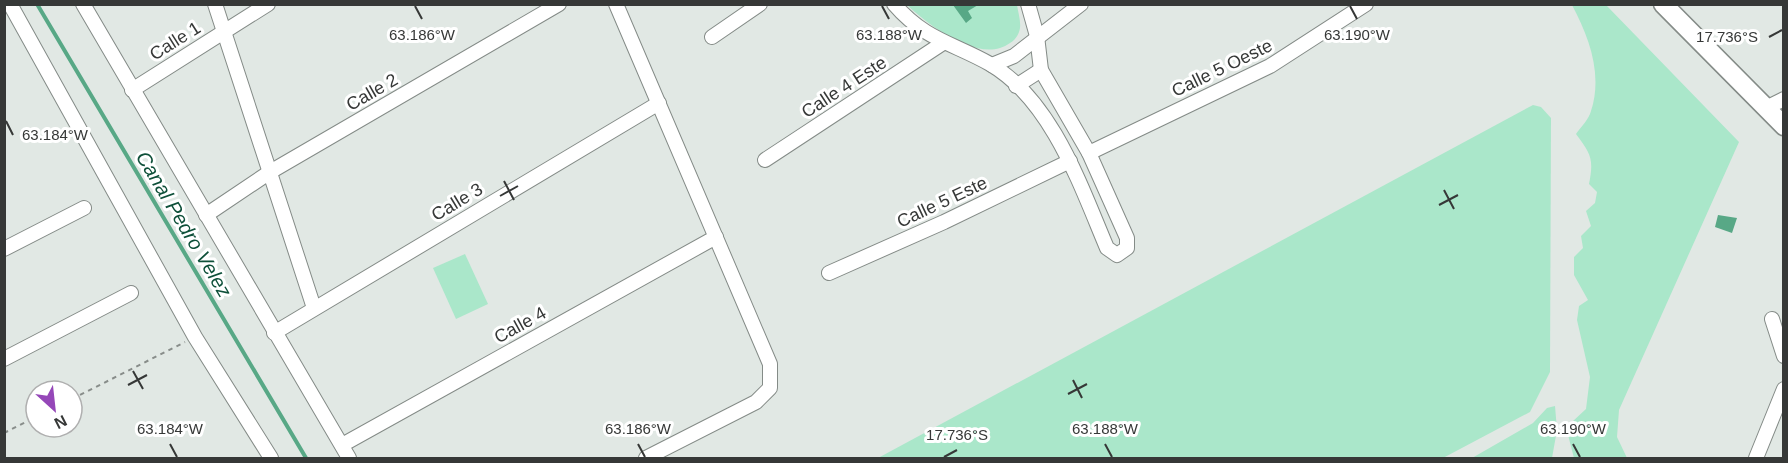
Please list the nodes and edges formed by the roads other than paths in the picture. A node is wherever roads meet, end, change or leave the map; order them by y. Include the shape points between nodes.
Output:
1 (10, 4) edge
2 (82, 4) edge
3 (215, 4) edge
4 (268, 4) edge
5 (559, 4) edge
6 (615, 4) edge
7 (760, 4) edge
8 (894, 4) edge
9 (1028, 4) edge
10 (1081, 4) edge
11 (1366, 4) edge
12 (1665, 5) edge
13 (224, 32) junction
14 (1037, 36) junction
15 (712, 37) dead end
16 (943, 44) junction
17 (992, 65) junction
18 (1041, 70) junction
19 (1016, 86) junction
20 (132, 90) junction
21 (1784, 99) edge
22 (659, 103) junction
23 (1766, 108) junction
24 (1784, 126) edge
25 (1089, 153) junction
26 (765, 160) dead end
27 (1070, 161) junction
28 (270, 172) junction
29 (84, 208) dead end
30 (206, 215) junction
31 (716, 237) junction
32 (4, 249) edge
33 (829, 273) dead end
34 (131, 293) dead end
35 (314, 308) junction
36 (1772, 319) dead end
37 (274, 333) junction
38 (1784, 356) edge
39 (4, 359) edge
40 (1784, 389) edge
41 (342, 445) junction
42 (271, 459) edge
43 (349, 459) edge
44 (646, 459) edge
45 (1756, 459) edge

1 - 42 street via 195,336
2 - 20 street
3 - 13 street
4 - 13 street, Calle 1
5 - 28 street, Calle 2
6 - 22 street
7 - 15 street
8 - 16 street
9 - 14 street
10 - 14 street
11 - 25 street, Calle 5 Oeste via 1270,66
12 - 23 main road
13 - 20 street, Calle 1
13 - 28 street
14 - 17 street via 1014,56
14 - 18 street
16 - 17 street
16 - 26 street, Calle 4 Este
17 - 19 street
18 - 19 street
18 - 25 street
19 - 27 street via 1042,114
20 - 30 street
21 - 23 street
22 - 31 street
22 - 35 street, Calle 3
23 - 24 main road
25 - 27 street via 1127,238 1127,248 1121,253 1113,254 1107,248
27 - 33 street, Calle 5 Este
28 - 30 street, Calle 2
28 - 35 street
29 - 32 street
30 - 37 street
31 - 41 street, Calle 4
31 - 44 street via 770,364 770,388 756,402
34 - 39 street
35 - 37 street, Calle 3
36 - 38 street
37 - 41 street
40 - 45 street
41 - 43 street

